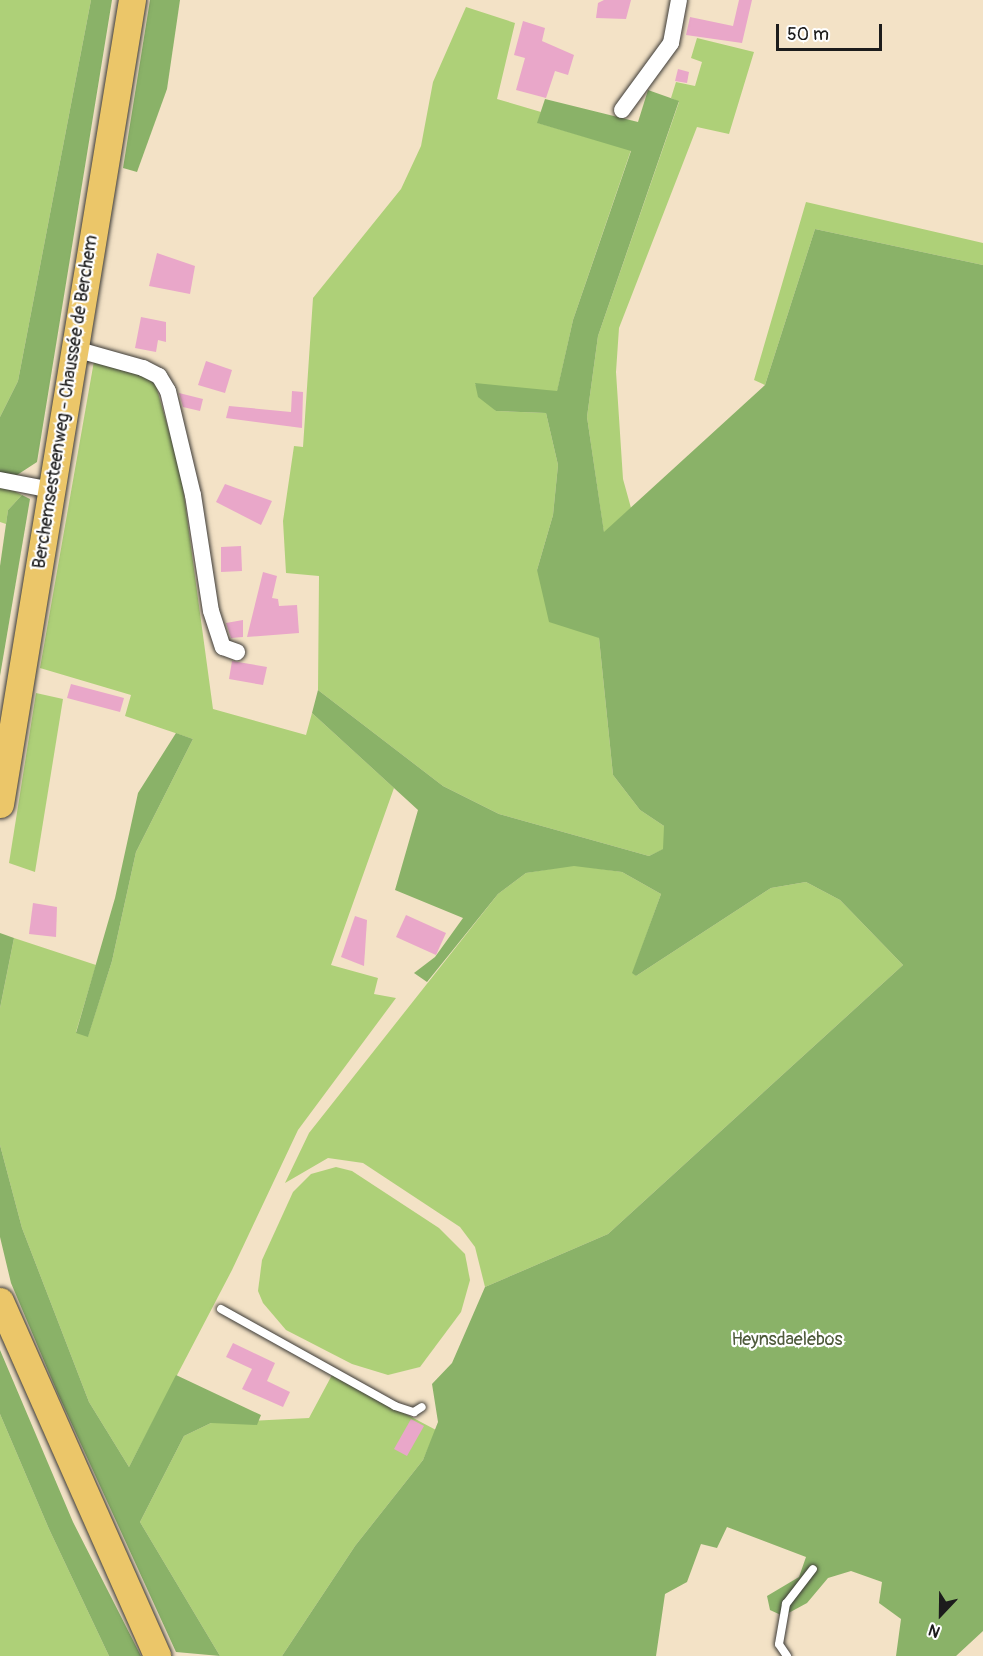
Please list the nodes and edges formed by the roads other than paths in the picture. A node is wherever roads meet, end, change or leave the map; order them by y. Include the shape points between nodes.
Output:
1 (132, 0) edge
2 (679, 0) edge
3 (622, 110) dead end
4 (75, 349) junction
5 (0, 480) edge
6 (52, 490) junction
7 (237, 652) dead end
8 (0, 804) edge
9 (0, 1301) edge
10 (221, 1309) dead end
11 (422, 1407) dead end
12 (813, 1569) dead end
13 (158, 1656) edge
14 (787, 1656) edge

1 - 4 main road, Berchemsesteenweg - Chaussée de Berchem
2 - 3 street via 671,43
4 - 6 main road, Berchemsesteenweg - Chaussée de Berchem
4 - 7 street via 143,368 159,376 168,390 191,485 211,611 223,647
5 - 6 street
6 - 8 main road, Berchemsesteenweg - Chaussée de Berchem
9 - 13 main road
10 - 11 lane via 395,1406 414,1412
12 - 14 lane via 786,1604 779,1644

